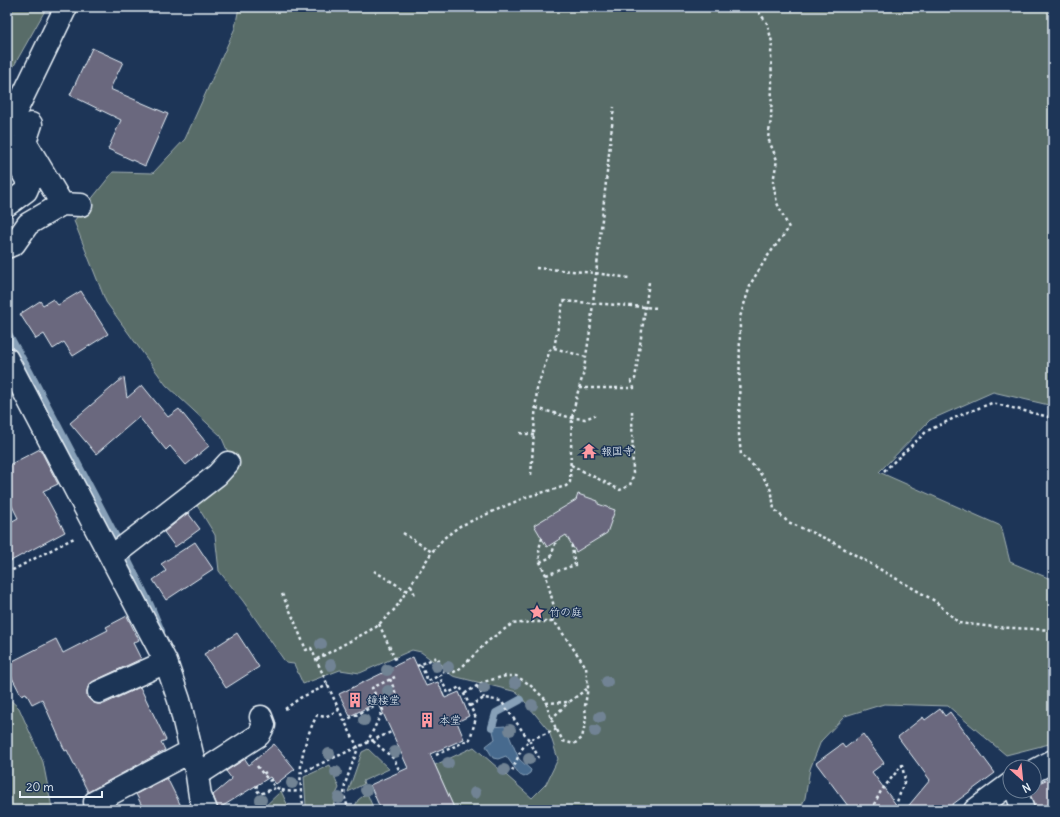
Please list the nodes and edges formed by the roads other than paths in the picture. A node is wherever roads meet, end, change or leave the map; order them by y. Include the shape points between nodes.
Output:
1 (66, 7) edge
2 (31, 124) dead end
3 (7, 129) edge
4 (7, 144) edge
5 (7, 205) edge
6 (7, 247) edge
7 (7, 359) edge
8 (228, 463) dead end
9 (111, 557) junction
10 (166, 662) junction
11 (99, 692) dead end
12 (262, 721) road end
13 (192, 751) junction
14 (1053, 761) edge
15 (1042, 767) edge
16 (197, 775) junction
17 (1002, 790) edge
18 (1019, 799) edge
19 (95, 802) dead end
20 (206, 810) edge
21 (975, 810) edge
22 (1023, 810) edge

1 - 3 street
2 - 6 street via 25,142 72,205 28,224 14,244
4 - 5 street via 29,184 26,191
7 - 9 street
8 - 9 street via 217,475
9 - 10 street
10 - 11 street
10 - 13 street
12 - 16 street via 259,736 232,759
13 - 16 street
13 - 19 street
14 - 15 street
16 - 20 street via 200,796
17 - 21 street
18 - 22 street

